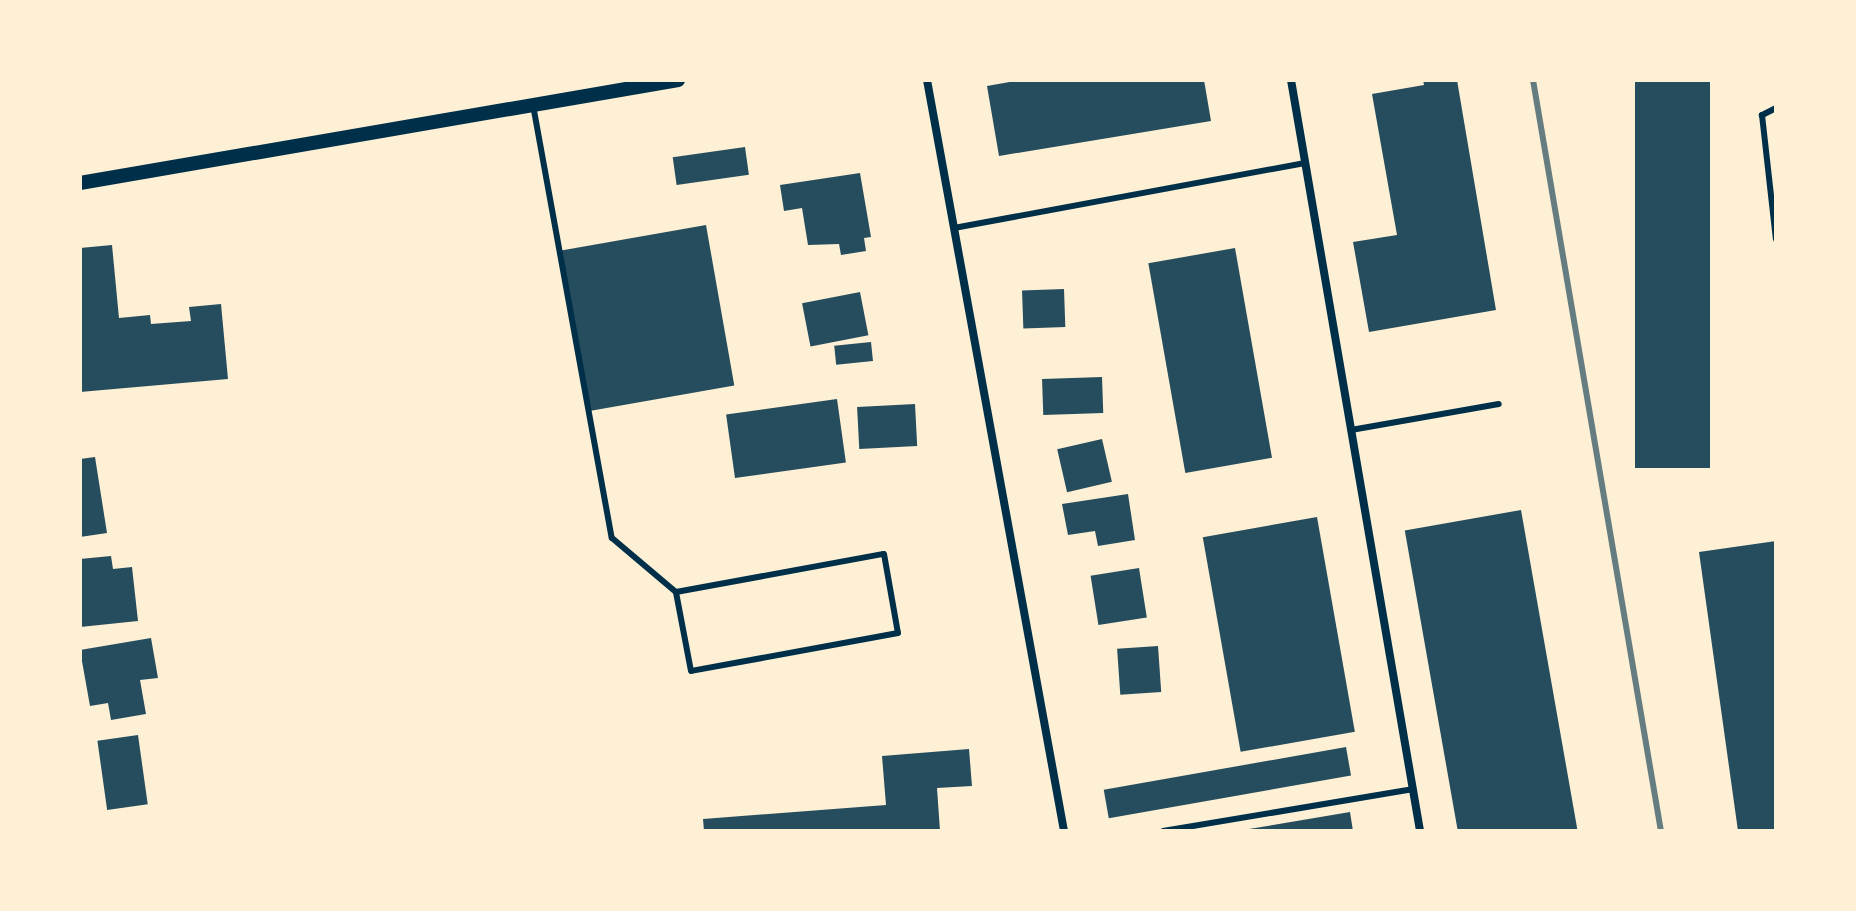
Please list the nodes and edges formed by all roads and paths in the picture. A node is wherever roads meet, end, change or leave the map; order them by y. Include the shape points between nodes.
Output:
1 (678, 80) edge
2 (927, 80) edge
3 (1291, 80) edge
4 (533, 105) junction
5 (1776, 108) edge
6 (1305, 163) junction
7 (80, 183) edge
8 (954, 228) junction
9 (1776, 239) edge
10 (1499, 404) dead end
11 (1351, 430) junction
12 (676, 592) junction
13 (1413, 789) junction
14 (1064, 831) edge
15 (1163, 831) edge
16 (1420, 831) edge

1 - 4 street
2 - 8 street
3 - 6 street
4 - 7 street
4 - 12 lane via 612,538
5 - 9 lane via 1762,115
6 - 8 lane
6 - 11 street
8 - 14 street
10 - 11 lane
11 - 13 street
12 - 12 lane via 884,554 898,633 691,671
13 - 15 lane
13 - 16 street

